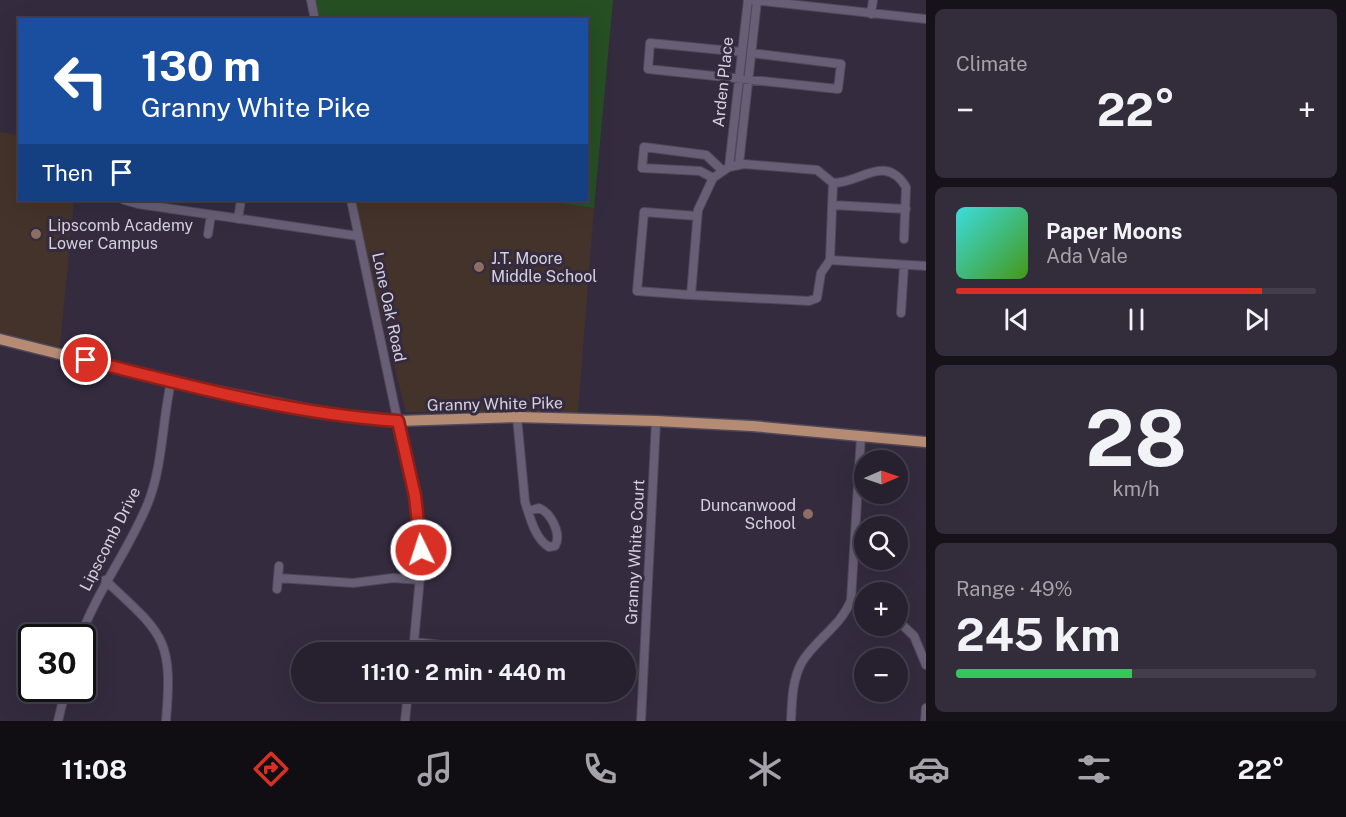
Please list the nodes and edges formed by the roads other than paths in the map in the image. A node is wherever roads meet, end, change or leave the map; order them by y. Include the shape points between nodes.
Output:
1 (311, 0) edge
2 (750, 0) edge
3 (873, 0) edge
4 (757, 1) edge
5 (871, 14) junction
6 (315, 18) edge
7 (926, 19) edge
8 (746, 53) junction
9 (744, 79) junction
10 (739, 164) junction
11 (726, 169) junction
12 (713, 178) junction
13 (833, 183) junction
14 (129, 201) edge
15 (241, 201) edge
16 (351, 201) edge
17 (832, 205) junction
18 (906, 209) junction
19 (211, 215) junction
20 (697, 216) junction
21 (238, 219) junction
22 (208, 234) dead end
23 (358, 236) junction
24 (904, 239) dead end
25 (830, 260) junction
26 (904, 265) junction
27 (926, 266) edge
28 (692, 295) junction
29 (901, 313) dead end
30 (0, 339) edge
31 (171, 382) junction
32 (517, 417) junction
33 (398, 421) junction
34 (656, 421) junction
35 (861, 436) junction
36 (926, 442) edge
37 (528, 511) junction
38 (279, 566) dead end
39 (278, 578) junction
40 (105, 580) junction
41 (420, 580) junction
42 (277, 589) dead end
43 (851, 600) junction
44 (854, 601) edge
45 (86, 624) edge
46 (908, 630) edge
47 (414, 642) edge
48 (926, 665) edge
49 (63, 702) edge
50 (407, 702) edge
51 (926, 708) edge
52 (58, 721) edge
53 (166, 721) edge
54 (405, 721) edge
55 (641, 721) edge
56 (791, 721) edge
57 (925, 721) edge

1 - 6 street
2 - 4 street
2 - 8 street, Arden Place
3 - 5 street
4 - 5 street
4 - 8 street, Arden Place
5 - 7 street
8 - 9 street, Arden Place
8 - 9 street via 841,64 838,89
8 - 9 street via 650,43 648,69
9 - 10 street, Arden Place
9 - 11 street, Arden Place
10 - 11 street
10 - 13 street via 817,170
11 - 12 street
11 - 12 street via 706,155 644,147 642,168 700,171
12 - 20 street
13 - 17 street
13 - 18 street via 849,182 881,169 904,184
14 - 19 street
15 - 21 street
16 - 23 street, Lone Oak Road
17 - 18 street
17 - 25 street
18 - 24 street
19 - 21 street
19 - 22 street
20 - 28 street
20 - 28 street via 644,212 637,291
21 - 23 street
23 - 33 street, Lone Oak Road
25 - 26 street
25 - 28 street via 820,276 819,296 813,300
26 - 27 street
26 - 29 street
30 - 31 main road, Granny White Pike
31 - 33 main road, Granny White Pike via 323,414
31 - 40 street, Lipscomb Drive via 151,495
32 - 33 main road, Granny White Pike
32 - 34 main road, Granny White Pike
32 - 37 street
33 - 41 street, Lone Oak Road via 418,514
34 - 35 main road, Granny White Pike
34 - 55 street, Granny White Court
35 - 36 main road, Granny White Pike
35 - 43 street
37 - 37 street via 542,542 555,546 557,532 546,512 540,508
38 - 39 street
39 - 41 street via 354,583 396,578
39 - 42 street
40 - 45 street, Lipscomb Drive
40 - 53 street via 163,641 168,668
41 - 47 street, Lone Oak Road
43 - 44 street
43 - 56 street via 841,619 801,664 793,690
46 - 48 street
49 - 52 street
50 - 54 street
51 - 57 street

